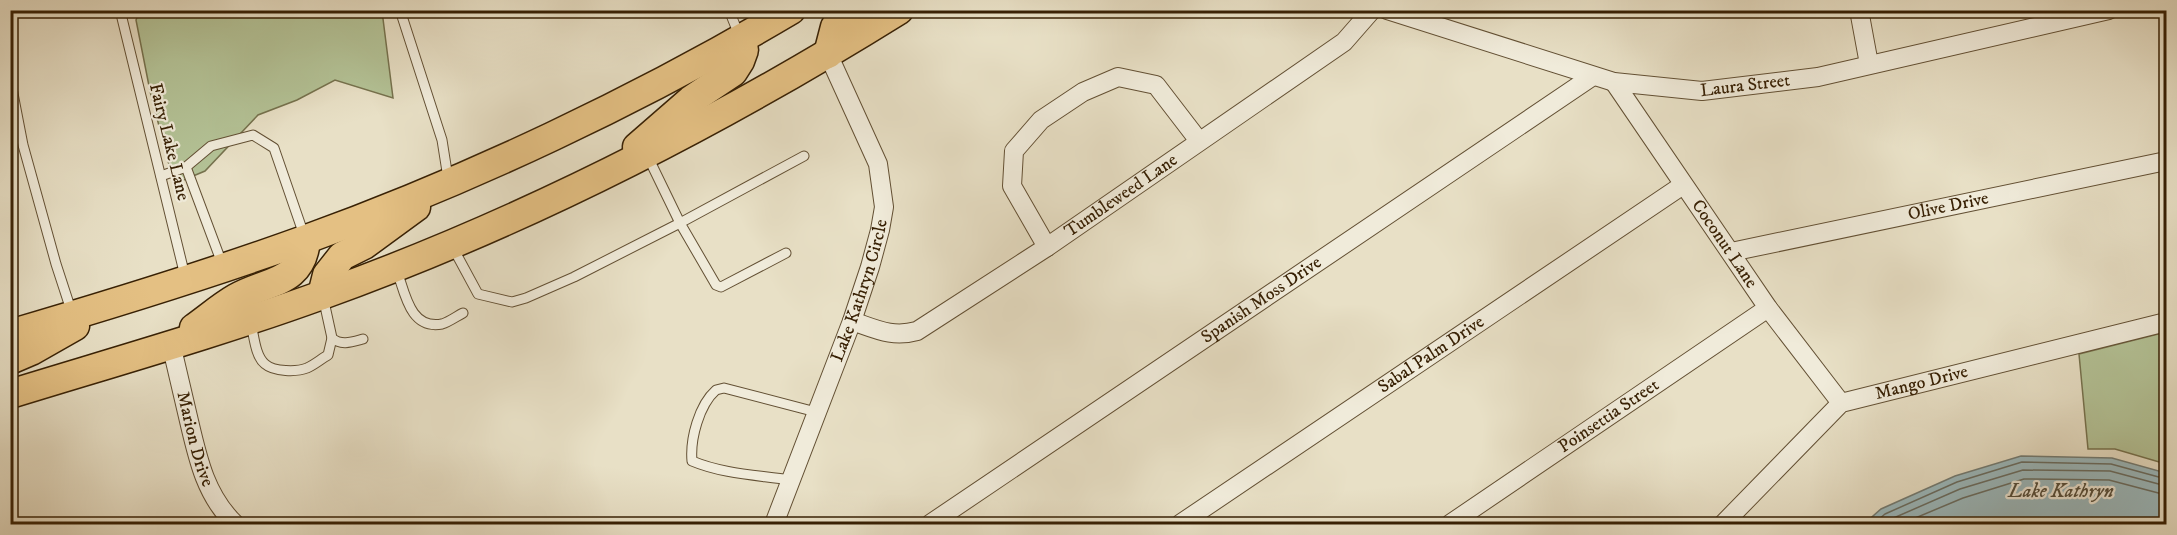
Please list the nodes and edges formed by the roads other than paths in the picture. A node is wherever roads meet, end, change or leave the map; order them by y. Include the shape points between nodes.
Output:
1 (120, 10) edge
2 (400, 10) edge
3 (729, 10) edge
4 (791, 10) edge
5 (848, 10) edge
6 (899, 10) edge
7 (1372, 10) edge
8 (1387, 10) edge
9 (1858, 10) edge
10 (2109, 10) edge
11 (741, 40) junction
12 (828, 54) junction
13 (1869, 64) junction
14 (1593, 76) junction
15 (10, 78) edge
16 (1614, 82) junction
17 (1199, 141) junction
18 (646, 154) junction
19 (804, 156) dead end
20 (2166, 161) edge
21 (186, 167) junction
22 (160, 176) junction
23 (603, 176) junction
24 (449, 183) junction
25 (1683, 185) junction
26 (680, 222) junction
27 (306, 240) junction
28 (450, 244) junction
29 (1047, 247) junction
30 (1731, 252) junction
31 (786, 253) dead end
32 (395, 266) junction
33 (224, 268) junction
34 (186, 281) junction
35 (322, 295) junction
36 (119, 302) junction
37 (1768, 309) junction
38 (463, 313) dead end
39 (72, 315) junction
40 (250, 318) junction
41 (852, 321) junction
42 (2166, 322) edge
43 (10, 334) edge
44 (332, 338) junction
45 (363, 339) dead end
46 (171, 344) junction
47 (10, 360) edge
48 (10, 394) edge
49 (1841, 403) junction
50 (816, 412) junction
51 (790, 480) junction
52 (235, 525) edge
53 (774, 525) edge
54 (930, 525) edge
55 (1180, 525) edge
56 (1450, 525) edge
57 (1723, 525) edge

1 - 22 lane, Fairy Lake Lane
2 - 24 lane via 442,140
3 - 11 lane
4 - 11 main road
5 - 12 main road via 835,27
6 - 12 main road
7 - 17 street, Tumbleweed Lane via 1344,42
8 - 14 street, Laura Street
9 - 13 street
10 - 13 street, Laura Street
11 - 23 main road via 744,50 732,72 691,100
11 - 24 main road
12 - 18 main road
12 - 41 street, Lake Kathryn Circle via 878,164 884,207
13 - 16 street, Laura Street via 1818,77 1702,90
14 - 16 street, Laura Street
14 - 54 street, Spanish Moss Drive
15 - 39 lane via 23,145
16 - 25 street, Coconut Lane
17 - 29 street, Tumbleweed Lane
17 - 29 street via 1156,85 1118,77 1083,92 1041,120 1014,151 1012,186
18 - 23 main road
18 - 26 lane
19 - 26 lane
20 - 30 street, Olive Drive
21 - 22 lane
21 - 27 lane via 211,146 253,135 274,148
21 - 33 lane
22 - 34 lane, Fairy Lake Lane
23 - 28 main road
24 - 27 main road
24 - 35 main road via 364,245 342,256 327,275
25 - 30 street, Coconut Lane
25 - 55 street, Sabal Palm Drive
26 - 28 lane via 574,278 512,302 478,294
26 - 31 lane via 716,285 721,287
27 - 33 main road
27 - 46 main road via 304,255 294,271 236,297
28 - 32 main road
29 - 41 street, Tumbleweed Lane via 918,331 891,334
30 - 37 street, Coconut Lane
32 - 35 main road
32 - 38 lane via 417,319 443,324
33 - 34 main road
34 - 36 main road
35 - 40 main road
35 - 44 lane
36 - 39 main road
36 - 47 main road
37 - 49 street, Coconut Lane
37 - 56 street, Poinsettia Street
39 - 43 main road
40 - 44 lane via 258,354 272,368 307,368 328,355
40 - 46 main road
41 - 50 street, Lake Kathryn Circle
42 - 49 street, Mango Drive
44 - 45 lane via 346,343
46 - 48 main road
46 - 52 street, Marion Drive via 200,468 209,490
49 - 57 street
50 - 51 street, Lake Kathryn Circle
50 - 51 lane via 724,388 716,390 705,404 696,429 692,461 725,472
51 - 53 street, Lake Kathryn Circle

